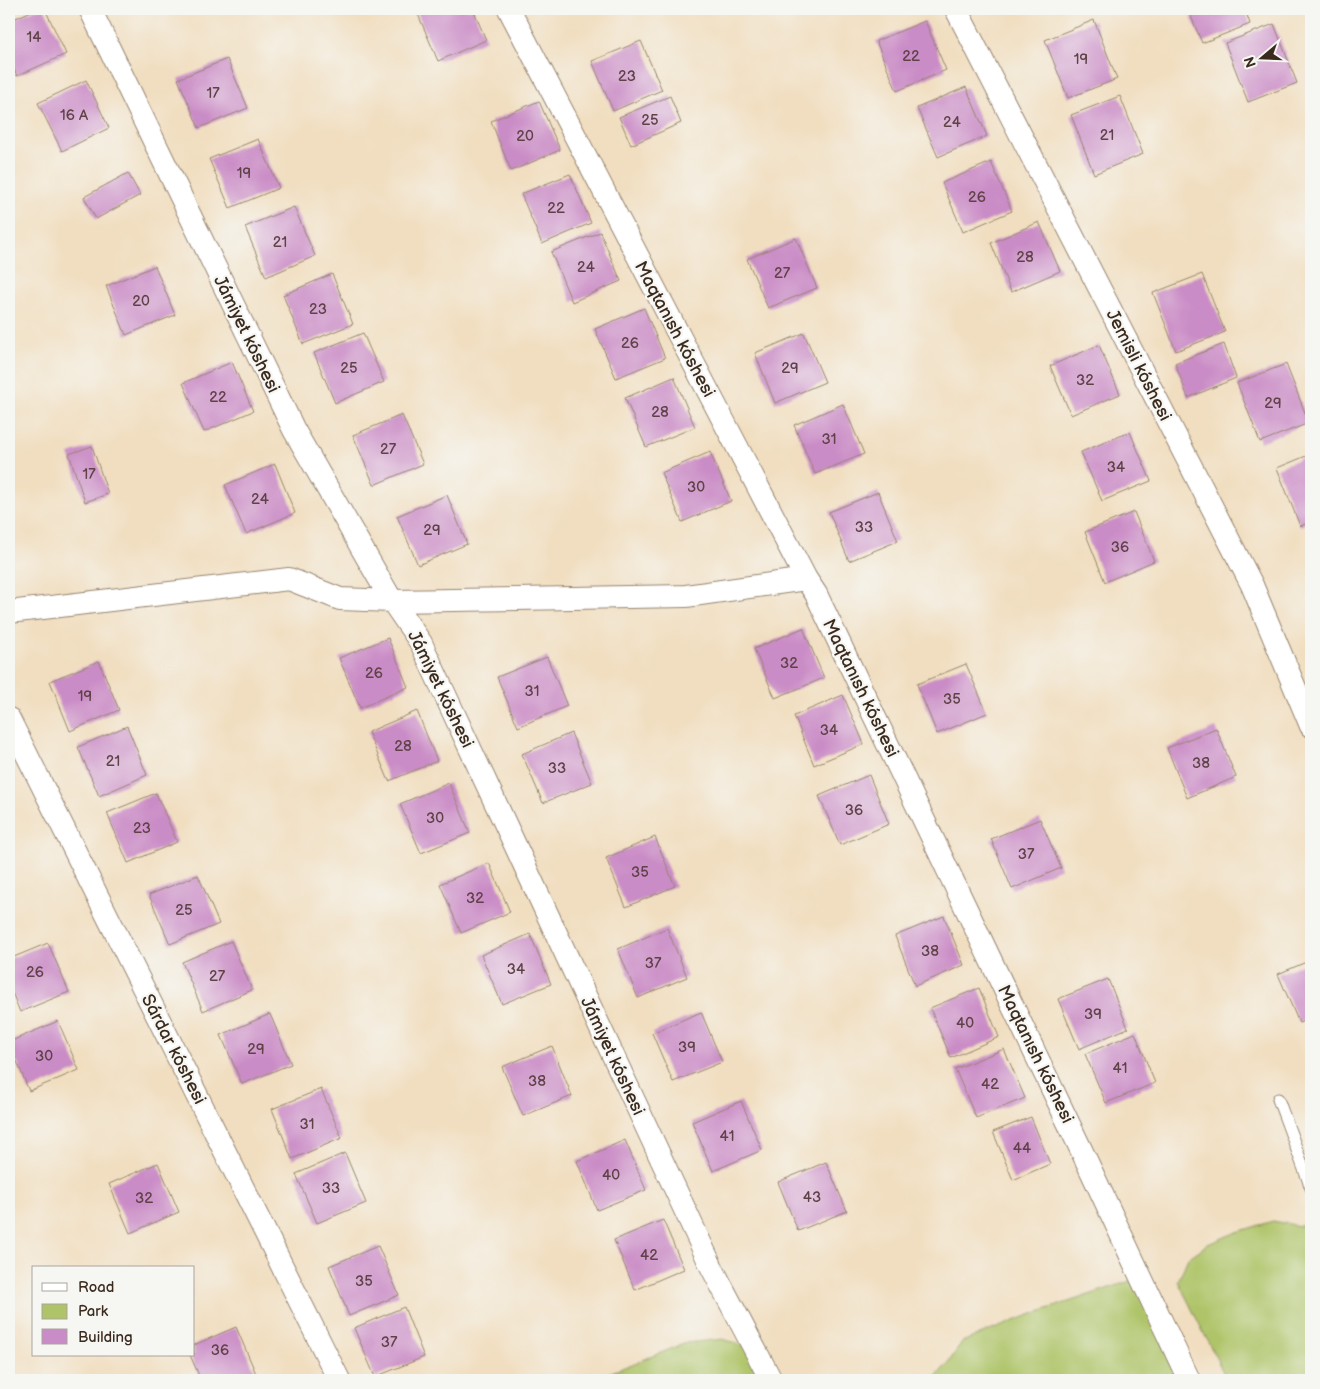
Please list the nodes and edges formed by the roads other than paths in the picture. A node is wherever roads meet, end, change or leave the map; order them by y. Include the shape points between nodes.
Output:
1 (90, 9) edge
2 (509, 9) edge
3 (956, 9) edge
4 (806, 579) junction
5 (392, 601) junction
6 (9, 612) edge
7 (9, 719) edge
8 (1311, 726) edge
9 (1278, 1099) dead end
10 (1311, 1188) edge
11 (339, 1380) edge
12 (771, 1380) edge
13 (1189, 1380) edge

1 - 5 street, Jámiyet kóshesi via 294,430
2 - 4 street, Maqtanısh kóshesi
3 - 8 street, Jemisli kóshesi via 1252,585
4 - 5 street via 686,596
4 - 13 street, Maqtanısh kóshesi via 1092,1170
5 - 6 street via 340,599 289,579
5 - 12 street, Jámiyet kóshesi via 421,643 712,1268
7 - 11 street, Sárdar kóshesi
9 - 10 lane

